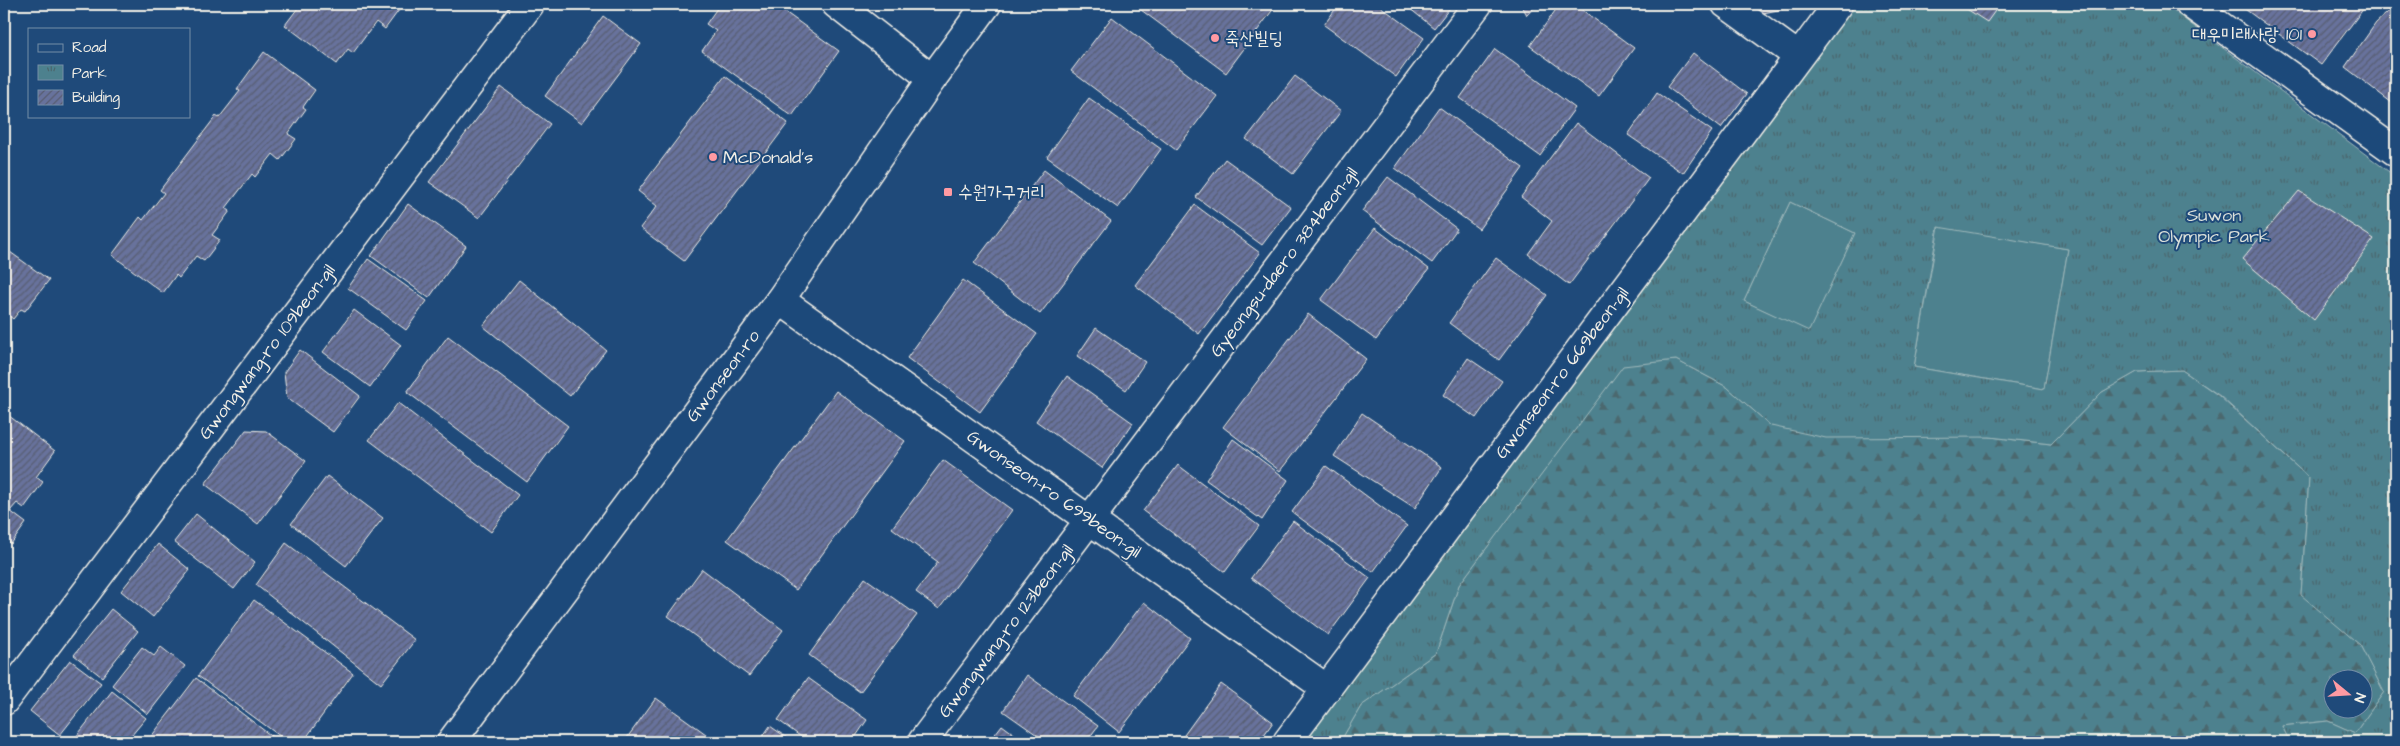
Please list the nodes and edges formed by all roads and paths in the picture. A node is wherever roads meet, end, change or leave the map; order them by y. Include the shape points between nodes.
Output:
1 (530, 4) edge
2 (836, 4) edge
3 (987, 4) edge
4 (1478, 4) edge
5 (1726, 4) edge
6 (1838, 4) edge
7 (2190, 4) edge
8 (1798, 56) junction
9 (932, 79) junction
10 (2396, 152) edge
11 (780, 300) junction
12 (1091, 521) junction
13 (1327, 689) junction
14 (4, 701) edge
15 (451, 742) edge
16 (922, 742) edge
17 (1287, 742) edge

1 - 14 street, Gwongwang-ro 109beon-gil
2 - 9 street
3 - 9 street, Gwonseon-ro
4 - 12 street, Gyeongsu-daero 384beon-gil
5 - 8 street
6 - 8 street, Gwonseon-ro 669beon-gil
7 - 10 street
8 - 13 street, Gwonseon-ro 669beon-gil
9 - 11 street, Gwonseon-ro
11 - 12 street, Gwonseon-ro 699beon-gil
11 - 15 street, Gwonseon-ro
12 - 13 street, Gwonseon-ro 699beon-gil
12 - 16 street, Gwongwang-ro 123beon-gil
13 - 17 street, Gwonseon-ro 669beon-gil

